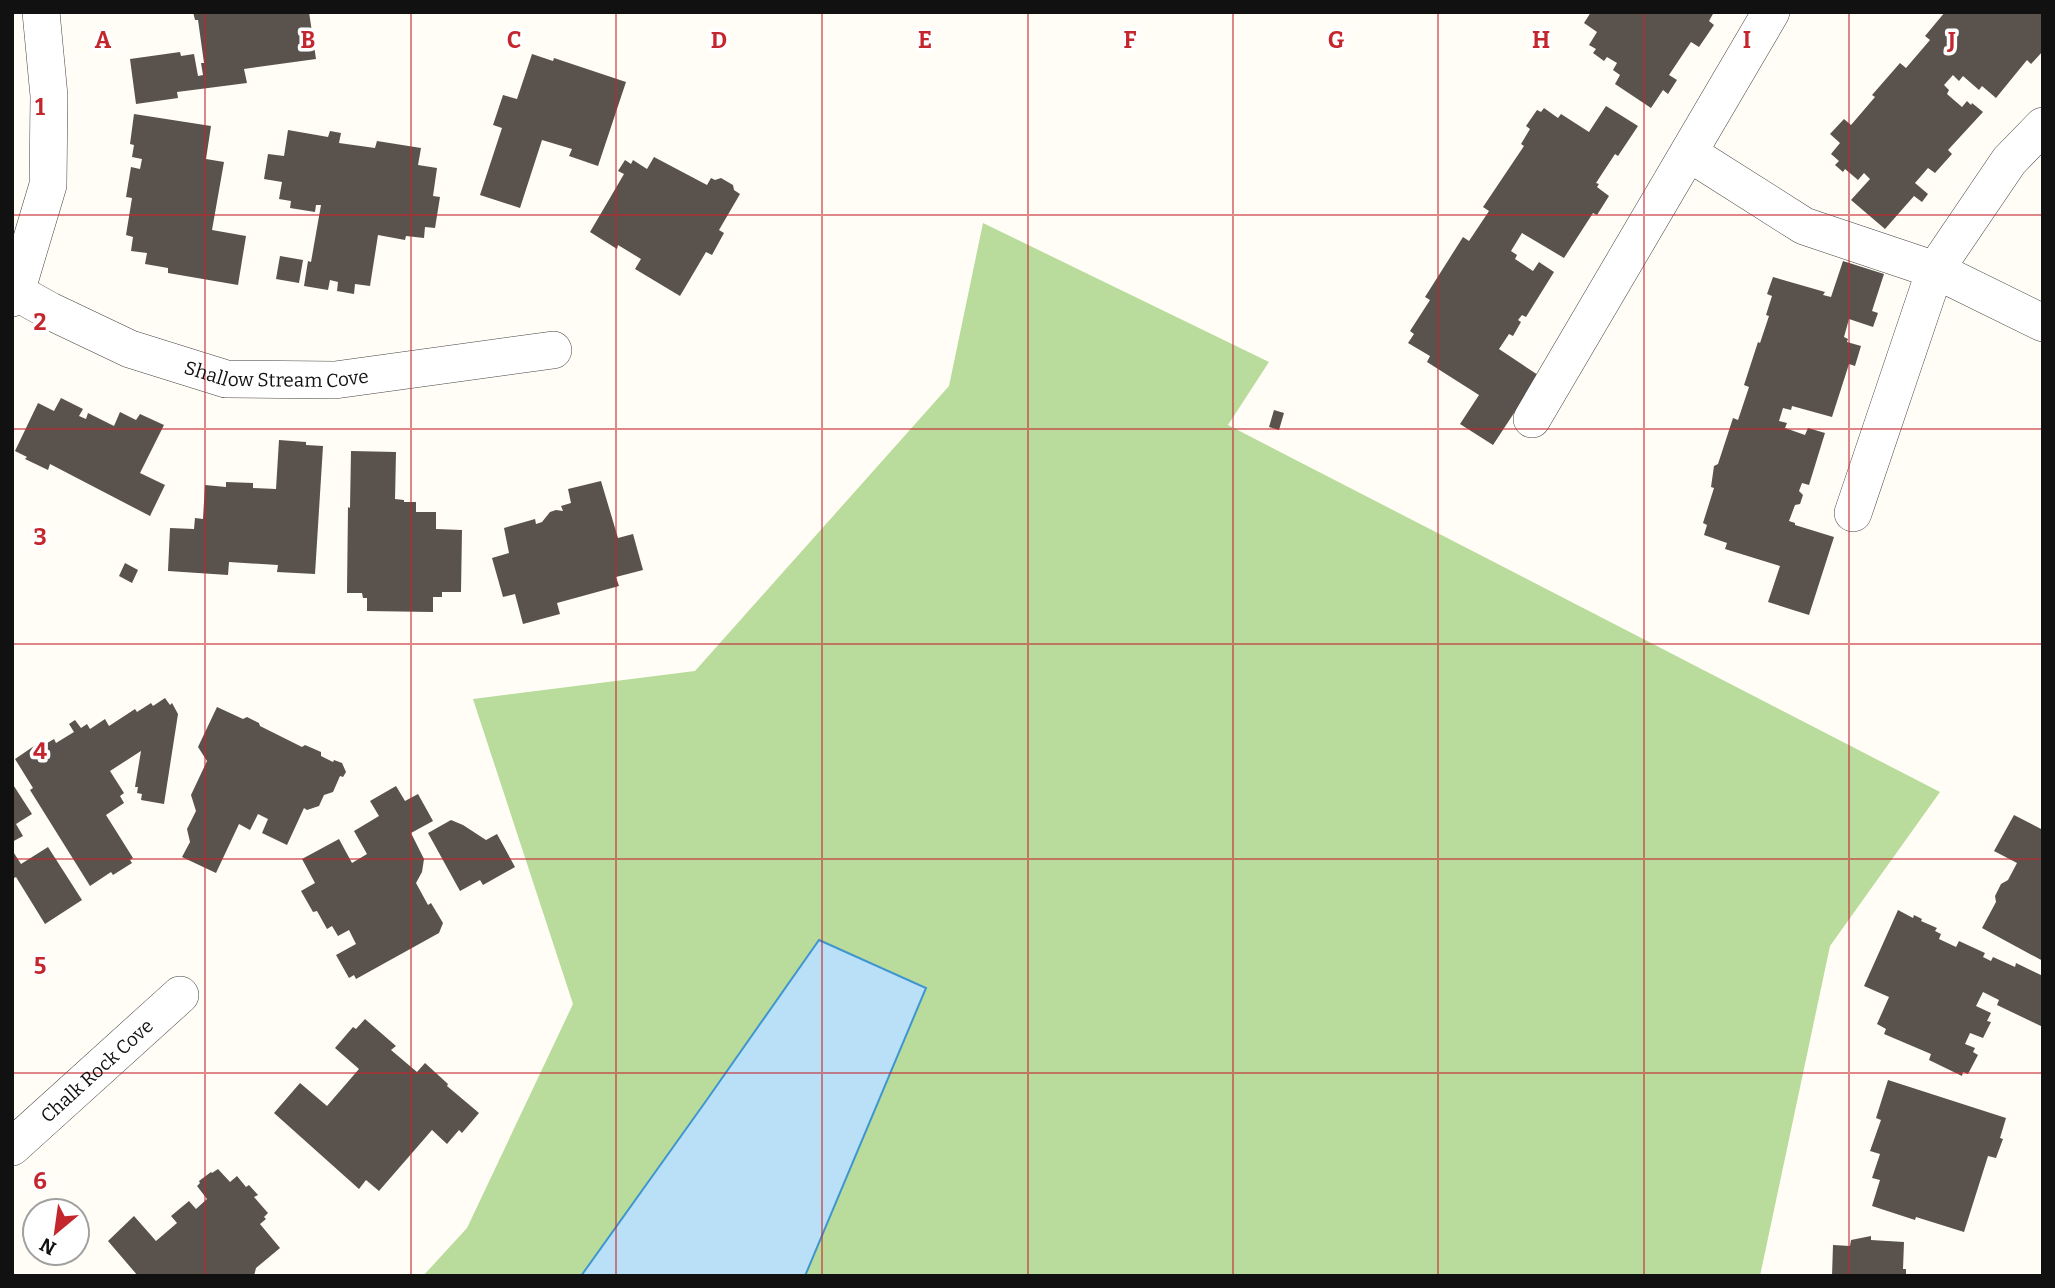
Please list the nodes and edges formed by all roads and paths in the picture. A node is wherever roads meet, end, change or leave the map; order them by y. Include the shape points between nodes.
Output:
1 (41, 12) edge
2 (1771, 12) edge
3 (2043, 126) edge
4 (1689, 153) junction
5 (1935, 270) junction
6 (14, 295) edge
7 (2043, 323) edge
8 (553, 349) dead end
9 (1532, 419) dead end
10 (1853, 513) dead end
11 (180, 995) dead end
12 (12, 1147) edge

1 - 6 street via 49,96 48,185
2 - 4 street
3 - 5 street via 2010,161
4 - 5 street via 1804,226
4 - 9 street
5 - 7 street
5 - 10 street
6 - 8 street, Shallow Stream Cove via 130,349 226,379 335,380
11 - 12 street, Chalk Rock Cove

